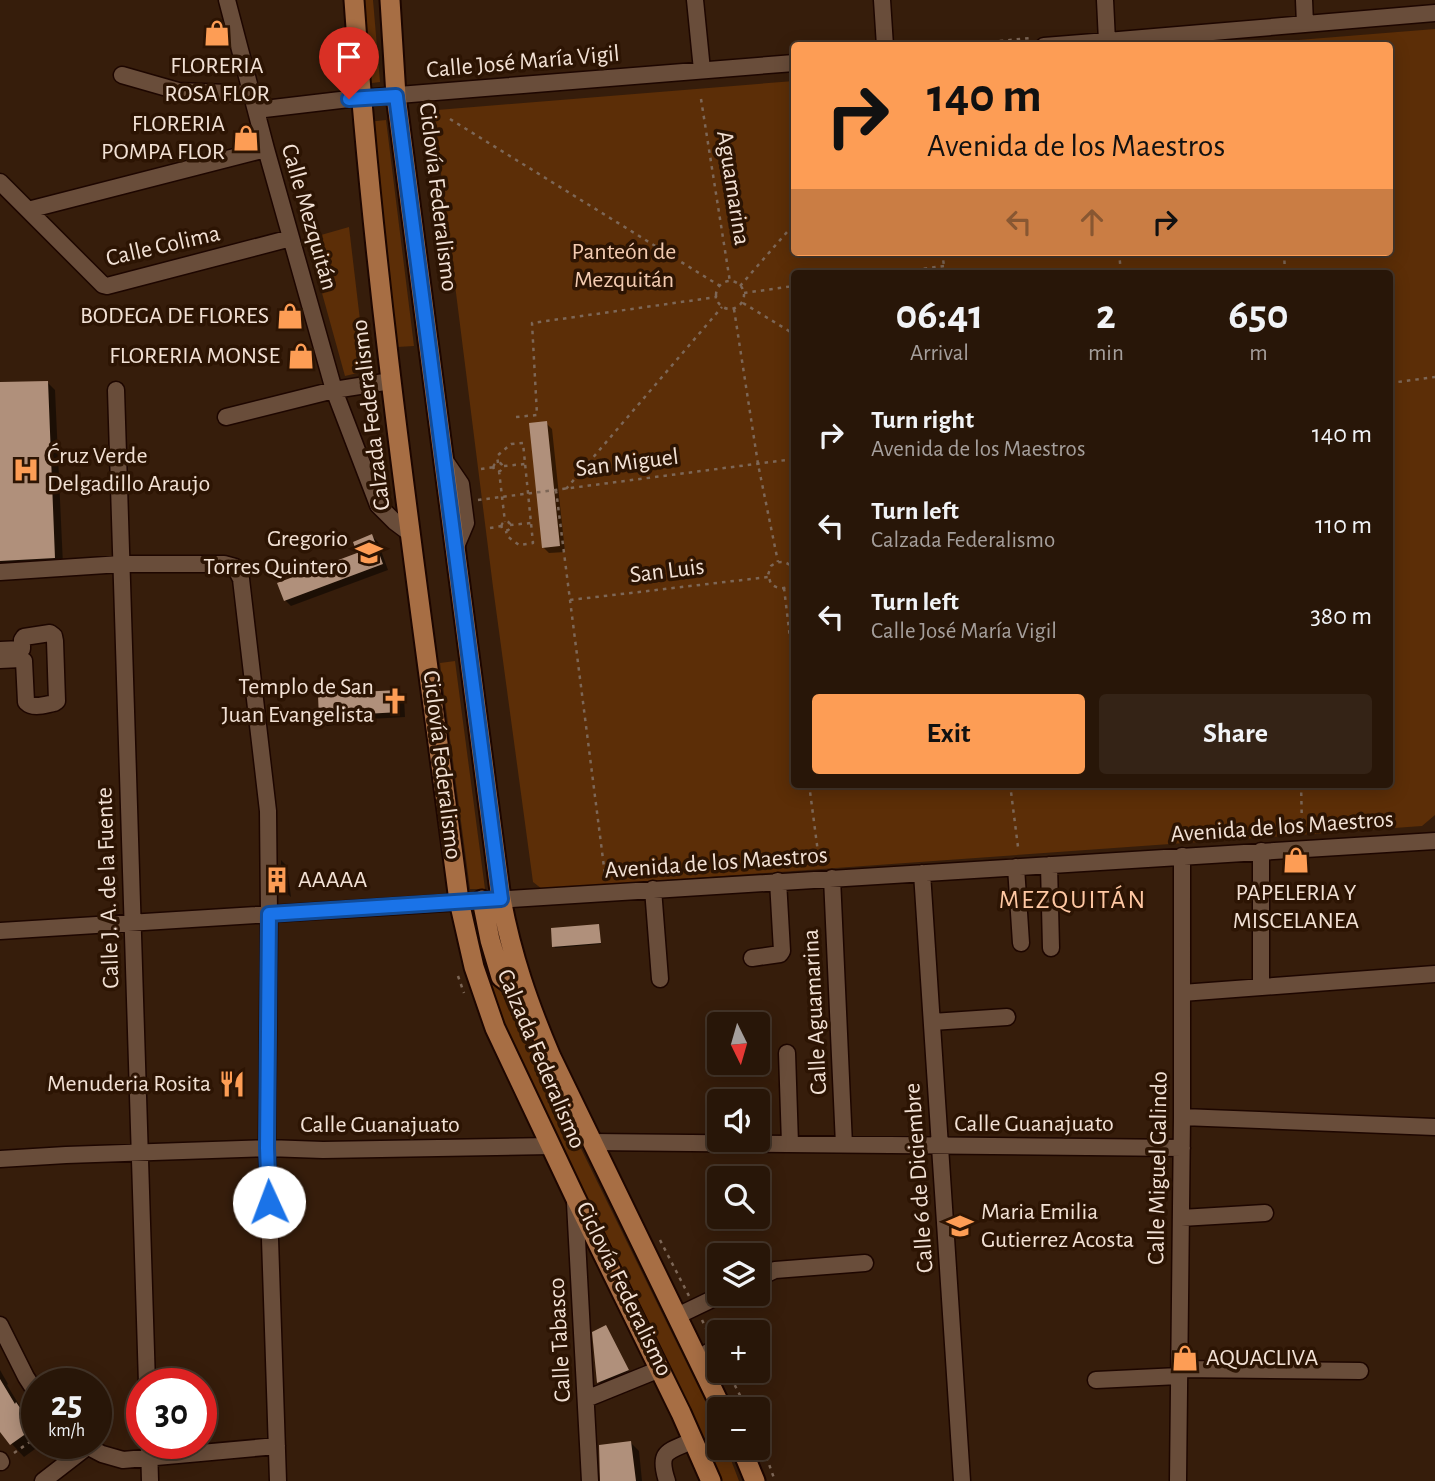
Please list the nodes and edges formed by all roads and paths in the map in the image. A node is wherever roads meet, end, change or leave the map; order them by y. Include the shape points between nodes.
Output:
1 (227, 0) edge
2 (354, 0) edge
3 (390, 0) edge
4 (695, 0) edge
5 (882, 0) edge
6 (1105, 0) edge
7 (1304, 0) edge
8 (1435, 13) edge
9 (1305, 24) junction
10 (1107, 41) junction
11 (885, 42) edge
12 (1094, 42) edge
13 (791, 62) edge
14 (702, 70) junction
15 (122, 75) dead end
16 (396, 96) junction
17 (361, 98) junction
18 (701, 99) dead end
19 (254, 102) junction
20 (450, 119) dead end
21 (266, 149) junction
22 (0, 182) edge
23 (28, 210) junction
24 (791, 227) edge
25 (291, 238) junction
26 (943, 256) edge
27 (944, 266) junction
28 (913, 270) edge
29 (944, 270) edge
30 (730, 282) junction
31 (720, 286) junction
32 (740, 286) junction
33 (791, 286) edge
34 (744, 293) junction
35 (717, 297) junction
36 (742, 302) junction
37 (722, 307) junction
38 (734, 309) junction
39 (791, 332) edge
40 (1435, 377) edge
41 (391, 381) junction
42 (1393, 383) edge
43 (116, 390) dead end
44 (334, 390) junction
45 (226, 417) dead end
46 (516, 417) dead end
47 (444, 459) junction
48 (791, 459) edge
49 (498, 463) junction
50 (525, 464) junction
51 (758, 464) junction
52 (502, 466) junction
53 (494, 467) junction
54 (481, 469) dead end
55 (499, 471) junction
56 (565, 489) junction
57 (556, 490) junction
58 (528, 493) junction
59 (502, 497) junction
60 (463, 502) junction
61 (505, 522) junction
62 (531, 523) junction
63 (510, 525) junction
64 (502, 526) junction
65 (490, 528) dead end
66 (506, 531) junction
67 (411, 534) junction
68 (455, 548) junction
69 (778, 562) junction
70 (121, 564) junction
71 (791, 565) edge
72 (0, 572) edge
73 (768, 577) junction
74 (791, 584) edge
75 (784, 588) junction
76 (570, 600) junction
77 (791, 646) edge
78 (0, 650) edge
79 (0, 660) edge
80 (810, 788) edge
81 (1011, 788) edge
82 (1301, 788) edge
83 (1302, 827) dead end
84 (1435, 841) edge
85 (1018, 847) dead end
86 (1261, 851) junction
87 (1182, 856) junction
88 (819, 860) dead end
89 (1049, 864) junction
90 (1016, 867) junction
91 (922, 873) junction
92 (605, 875) dead end
93 (832, 878) junction
94 (778, 881) junction
95 (653, 889) junction
96 (491, 899) junction
97 (459, 901) junction
98 (269, 914) junction
99 (132, 923) junction
100 (0, 931) edge
101 (1021, 943) dead end
102 (1051, 948) dead end
103 (752, 958) dead end
104 (457, 969) dead end
105 (1435, 974) edge
106 (660, 979) dead end
107 (1261, 987) junction
108 (464, 993) dead end
109 (1182, 993) junction
110 (1007, 1017) dead end
111 (932, 1022) junction
112 (787, 1053) dead end
113 (1182, 1116) junction
114 (1435, 1127) edge
115 (592, 1142) junction
116 (790, 1144) junction
117 (844, 1145) junction
118 (551, 1146) junction
119 (940, 1146) junction
120 (267, 1148) junction
121 (1182, 1148) junction
122 (140, 1152) junction
123 (0, 1159) edge
124 (575, 1197) junction
125 (1265, 1213) dead end
126 (1181, 1218) junction
127 (657, 1234) dead end
128 (865, 1263) dead end
129 (770, 1272) edge
130 (707, 1302) edge
131 (686, 1312) junction
132 (0, 1325) edge
133 (707, 1336) edge
134 (707, 1356) edge
135 (699, 1361) junction
136 (22, 1368) edge
137 (147, 1368) edge
138 (660, 1369) junction
139 (1360, 1371) dead end
140 (1179, 1373) junction
141 (1096, 1380) dead end
142 (716, 1397) edge
143 (586, 1399) junction
144 (694, 1440) junction
145 (276, 1446) junction
146 (21, 1448) edge
147 (217, 1448) edge
148 (69, 1459) edge
149 (149, 1459) edge
150 (746, 1460) edge
151 (768, 1460) edge
152 (1, 1461) edge
153 (43, 1481) edge
154 (150, 1481) edge
155 (278, 1481) edge
156 (590, 1481) edge
157 (667, 1481) edge
158 (711, 1481) edge
159 (755, 1481) edge
160 (775, 1481) edge
161 (962, 1481) edge
162 (1178, 1481) edge

1 - 19 street, Calle Mezquitán
2 - 17 main road, Calzada Federalismo
3 - 16 main road, Calzada Federalismo
4 - 14 street
5 - 11 street
6 - 10 street
7 - 9 street
8 - 9 street
9 - 10 street
10 - 12 street
13 - 14 street, Calle José María Vigil
14 - 16 street, Calle José María Vigil
15 - 19 street, Calle José María Vigil via 178,91
16 - 17 street, Calle José María Vigil
16 - 47 main road, Calzada Federalismo
17 - 19 street, Calle José María Vigil
17 - 41 main road, Calzada Federalismo
18 - 30 path, Aguamarina
19 - 21 street, Calle Mezquitán
20 - 31 path
21 - 23 street
21 - 25 street, Calle Mezquitán
22 - 23 street, Calle Colima
23 - 25 street, Calle Colima via 107,286
24 - 32 path
25 - 44 street, Calle Mezquitán
26 - 27 path
27 - 28 path
27 - 29 path
30 - 31 path
30 - 32 path
31 - 35 path
32 - 34 path
33 - 34 path
34 - 36 path
35 - 37 path
35 - 46 path via 532,323 537,415
36 - 38 path
36 - 39 path
37 - 38 path
37 - 56 path
38 - 51 path
40 - 42 path
41 - 44 street
41 - 67 main road, Calzada Federalismo
43 - 70 street, Calle J. A. de la Fuente
44 - 45 street
44 - 67 street, Calle Mezquitán via 378,505
47 - 60 street via 461,484
47 - 68 main road, Calzada Federalismo
48 - 51 path, San Miguel
49 - 50 path via 497,456 511,444 523,443
49 - 52 path
49 - 53 path
50 - 52 path
50 - 58 path
51 - 56 path, San Miguel
51 - 69 path
52 - 55 path
53 - 54 path
53 - 55 path
55 - 59 path
56 - 57 path, San Miguel
57 - 58 path, San Miguel
57 - 76 path
58 - 59 path, San Miguel
58 - 62 path
59 - 60 path, San Miguel
59 - 61 path
60 - 68 street via 466,523
61 - 63 path
61 - 64 path
62 - 63 path
62 - 66 path via 533,543 519,545
63 - 66 path
64 - 65 path
64 - 66 path
67 - 97 main road, Calzada Federalismo
68 - 96 main road, Calzada Federalismo
69 - 71 path
69 - 73 path via 771,566
70 - 72 street
70 - 98 street via 224,564 235,567 241,579 268,811
70 - 99 street, Calle J. A. de la Fuente
73 - 75 path via 775,587
73 - 76 path, San Luis
74 - 75 path
75 - 77 path
76 - 92 path
78 - 79 street via 22,649 24,637 54,636 57,701 28,704 24,661
80 - 88 path
81 - 85 path
82 - 83 path
84 - 86 street, Avenida de los Maestros
86 - 87 street, Avenida de los Maestros
86 - 107 street
87 - 89 street, Avenida de los Maestros
87 - 109 street, Calle Miguel Galindo
89 - 90 street, Avenida de los Maestros
89 - 102 street
90 - 91 street, Avenida de los Maestros
90 - 101 street
91 - 93 street, Avenida de los Maestros
91 - 111 street, Calle 6 de Diciembre
93 - 94 street, Avenida de los Maestros
93 - 117 street, Calle Aguamarina
94 - 95 street, Avenida de los Maestros
94 - 103 street via 782,951
95 - 96 street, Avenida de los Maestros
95 - 106 street
96 - 97 street, Avenida de los Maestros
96 - 115 main road, Calzada Federalismo via 551,1057
97 - 98 street, Avenida de los Maestros
97 - 118 main road, Calzada Federalismo via 474,967 495,1028
98 - 99 street, Avenida de los Maestros
98 - 120 street
99 - 100 street, Avenida de los Maestros
99 - 122 street, Calle J. A. de la Fuente
104 - 108 path
105 - 107 street
107 - 109 street
109 - 113 street, Calle Miguel Galindo
110 - 111 street
111 - 119 street, Calle 6 de Diciembre
112 - 116 street
113 - 114 street
113 - 121 street, Calle Miguel Galindo
115 - 116 street, Calle Guanajuato
115 - 131 main road, Calzada Federalismo
116 - 117 street, Calle Guanajuato
117 - 119 street, Calle Guanajuato
118 - 120 street, Calle Guanajuato
118 - 124 main road, Calzada Federalismo
119 - 121 street, Calle Guanajuato
119 - 161 street, Calle 6 de Diciembre
120 - 122 street, Calle Guanajuato
120 - 145 street
121 - 126 street, Calle Miguel Galindo
122 - 123 street, Calle Guanajuato
122 - 137 street, Calle J. A. de la Fuente
124 - 138 main road, Calzada Federalismo
124 - 143 street, Calle Tabasco
125 - 126 street
126 - 140 street, Calle Miguel Galindo
127 - 131 path
128 - 129 street
130 - 131 street
131 - 133 path
131 - 135 main road, Calzada Federalismo
132 - 136 street
134 - 135 street
135 - 142 main road, Calzada Federalismo
138 - 143 street
138 - 144 main road, Calzada Federalismo
139 - 140 street
140 - 141 street
140 - 162 street, Calle Miguel Galindo
143 - 156 street, Calle Tabasco
144 - 157 street via 663,1458
144 - 158 main road, Calzada Federalismo
145 - 147 street
145 - 155 street
146 - 152 path
148 - 153 street
149 - 154 street
150 - 159 main road
151 - 160 path

